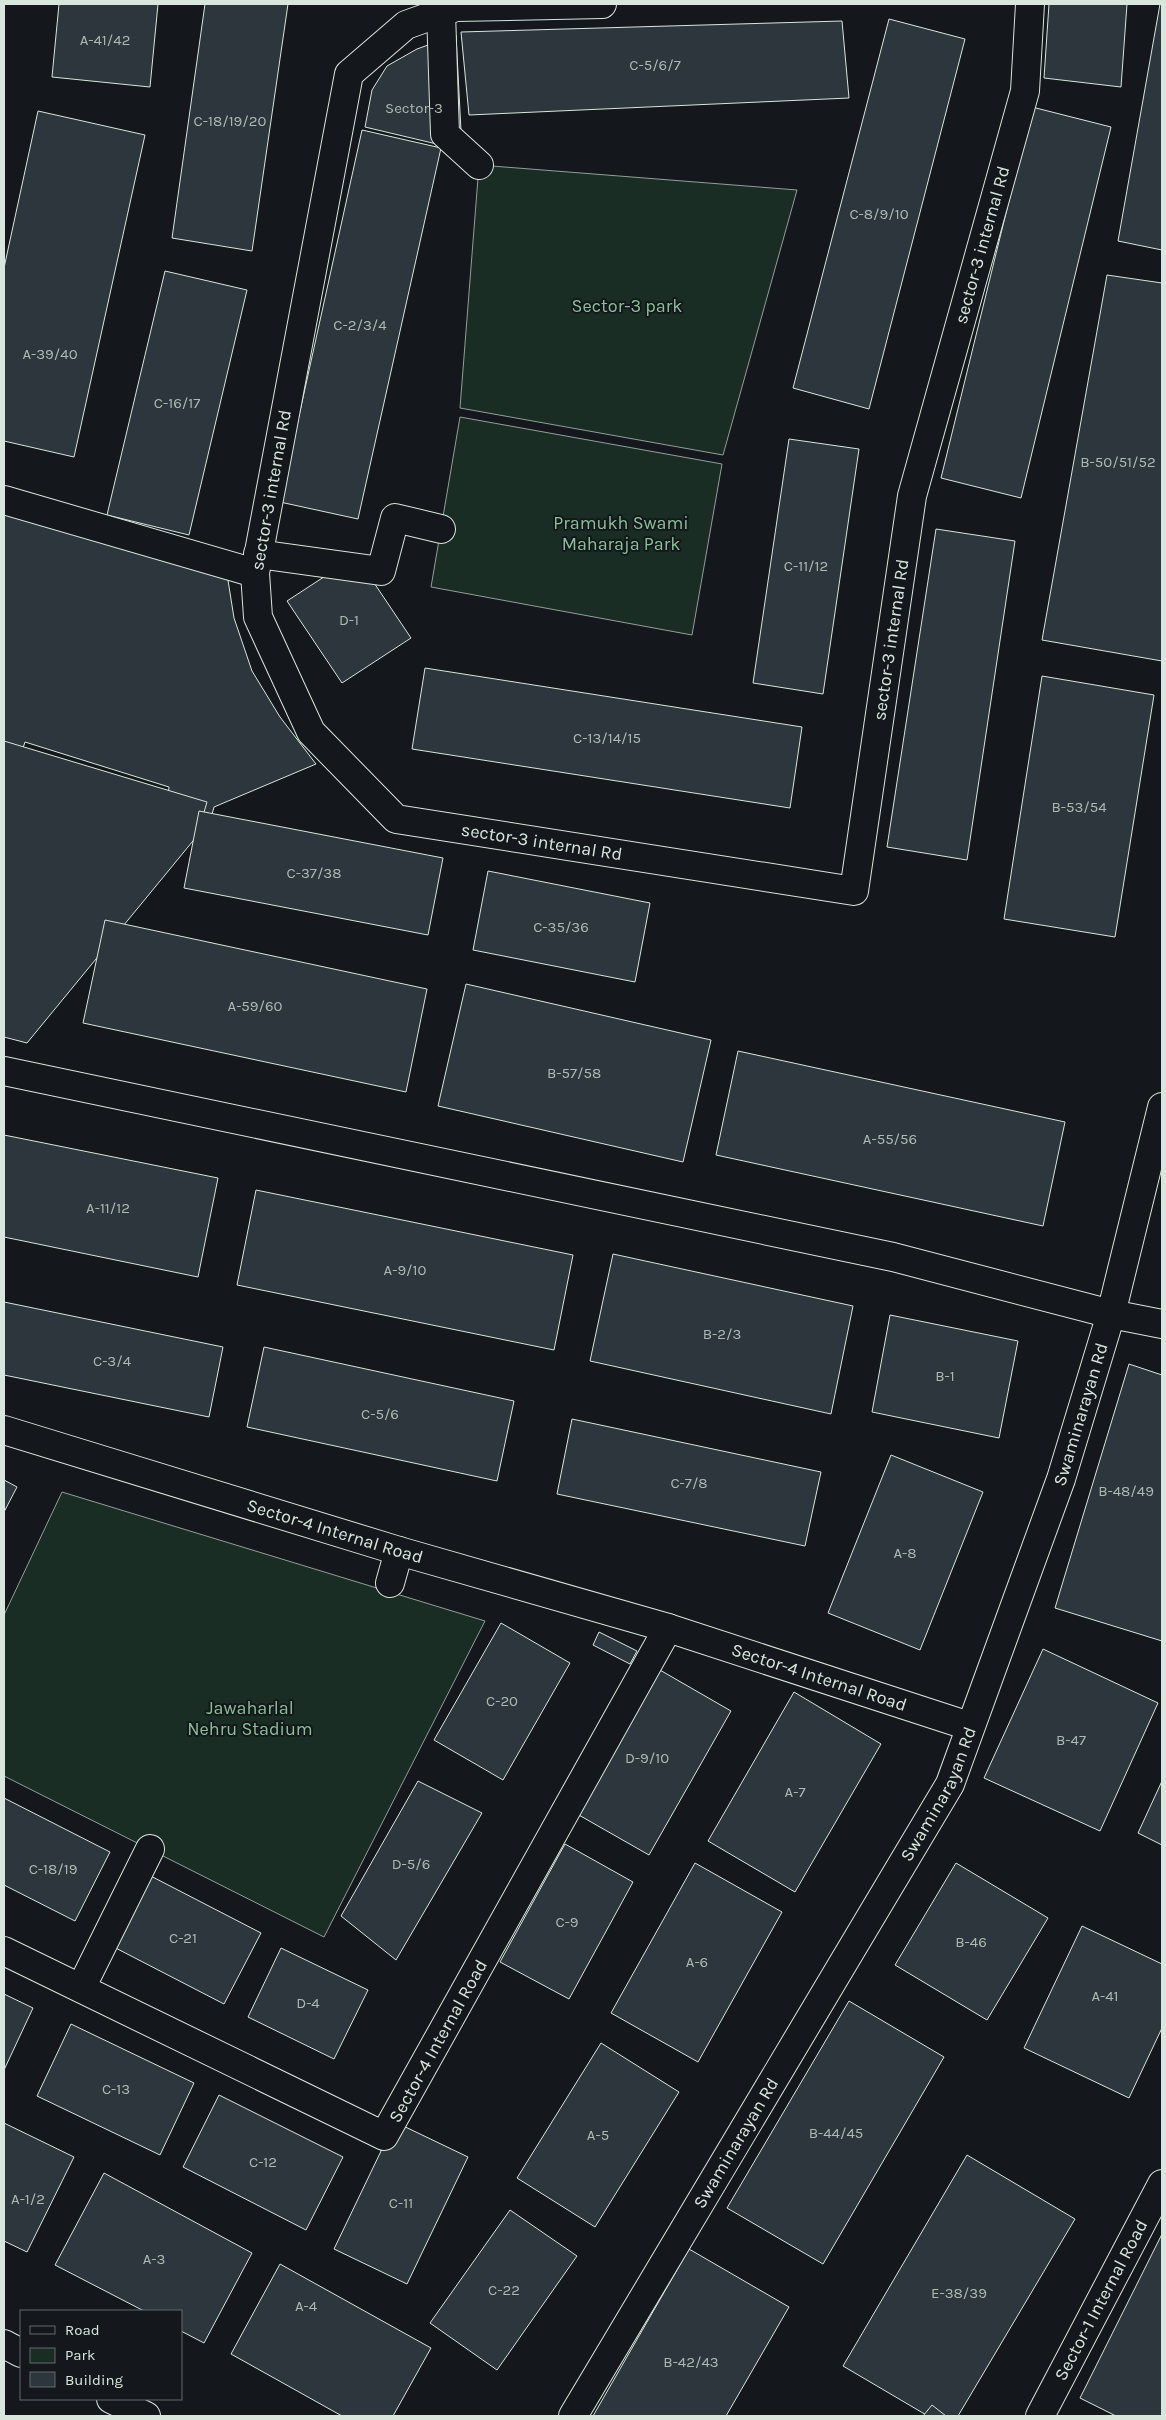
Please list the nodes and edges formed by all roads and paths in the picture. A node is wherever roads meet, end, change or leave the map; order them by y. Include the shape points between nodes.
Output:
1 (602, 4) edge
2 (1030, 4) edge
3 (441, 12) junction
4 (479, 165) dead end
5 (4, 500) edge
6 (441, 529) dead end
7 (257, 564) junction
8 (4, 1071) edge
9 (1162, 1107) edge
10 (1111, 1314) junction
11 (1162, 1324) edge
12 (4, 1430) edge
13 (399, 1551) junction
14 (390, 1583) dead end
15 (668, 1628) junction
16 (969, 1726) junction
17 (150, 1849) dead end
18 (4, 1950) edge
19 (81, 1988) junction
20 (1162, 2184) edge
21 (4, 2344) edge
22 (20, 2352) edge
23 (113, 2400) edge
24 (146, 2416) edge
25 (573, 2416) edge
26 (1040, 2416) edge

1 - 3 street, sector-3 internal Rd via 456,7
2 - 7 street, sector-3 internal Rd via 1024,91 912,496 854,891 396,819 311,732 258,616
3 - 4 street via 445,134
3 - 7 street, sector-3 internal Rd via 406,25 349,74
5 - 7 street
6 - 7 street via 394,518 381,571
8 - 10 street via 893,1257
9 - 10 street, Swaminarayan Rd
10 - 11 street
10 - 16 street, Swaminarayan Rd via 1061,1479
12 - 13 street, Sector-4 Internal Road
13 - 14 street
13 - 15 street, Sector-4 Internal Road
15 - 16 street, Sector-4 Internal Road
15 - 19 street, Sector-4 Internal Road via 384,2136
16 - 25 street, Swaminarayan Rd via 950,1784 909,1856
17 - 19 street
18 - 19 street, Sector-4 Internal Road
20 - 26 street, Sector-1 Internal Road
21 - 22 street
23 - 24 street

